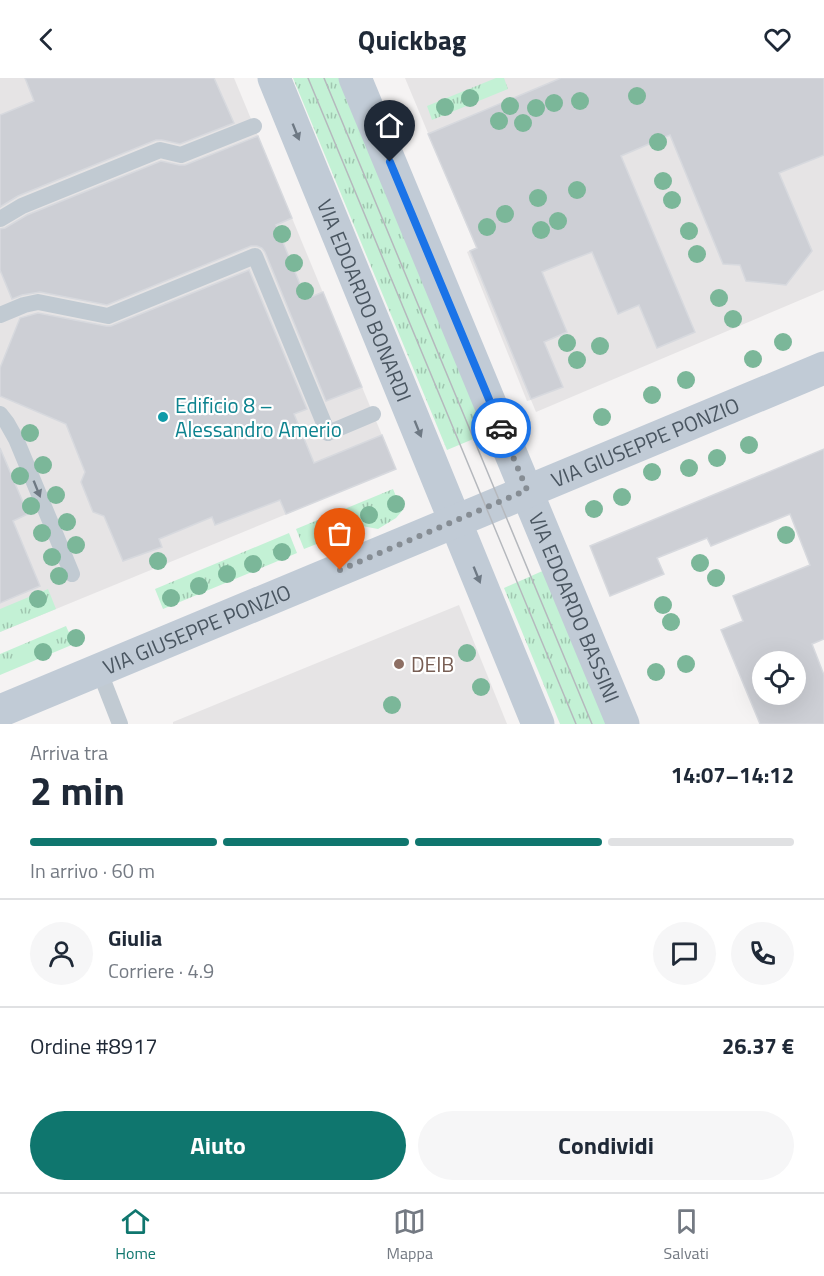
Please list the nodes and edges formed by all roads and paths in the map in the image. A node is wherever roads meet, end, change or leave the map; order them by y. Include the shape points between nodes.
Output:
1 (273, 78) edge
2 (355, 78) edge
3 (254, 126) dead end
4 (0, 219) edge
5 (0, 315) edge
6 (824, 368) edge
7 (373, 414) dead end
8 (2, 421) edge
9 (527, 490) junction
10 (456, 521) junction
11 (72, 574) dead end
12 (99, 670) junction
13 (0, 711) edge
14 (120, 724) edge
15 (538, 724) edge
16 (623, 724) edge

1 -> 10 street, VIA EDOARDO BONARDI
2 - 9 street
3 - 4 lane via 181,155 160,150 22,206
5 - 7 lane via 38,302 108,316 255,256 328,433
6 - 9 street, VIA GIUSEPPE PONZIO
8 -> 11 lane via 16,439
9 - 10 street, VIA GIUSEPPE PONZIO
9 - 16 street, VIA EDOARDO BASSINI
10 - 12 street, VIA GIUSEPPE PONZIO
10 -> 15 street
12 - 13 street, VIA GIUSEPPE PONZIO
12 - 14 lane

